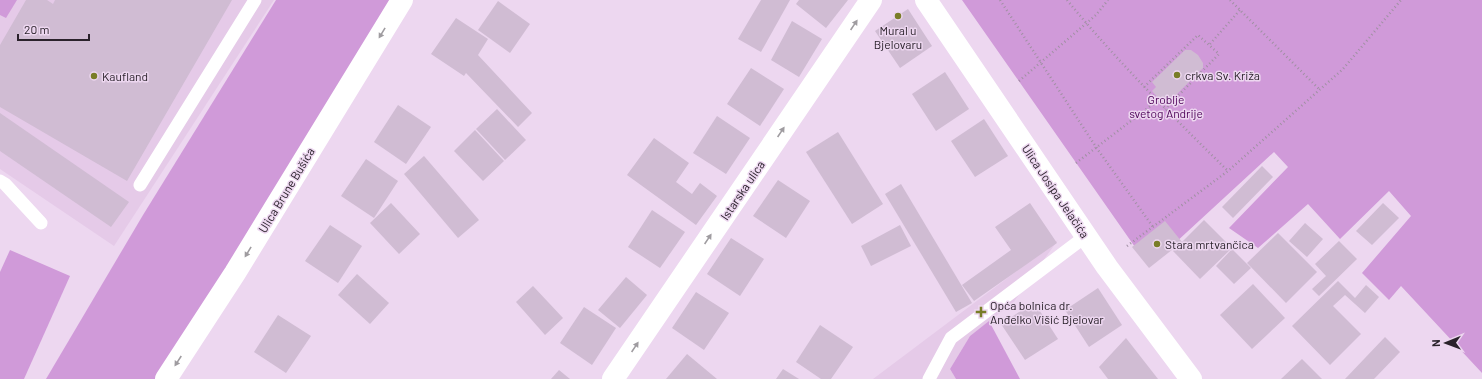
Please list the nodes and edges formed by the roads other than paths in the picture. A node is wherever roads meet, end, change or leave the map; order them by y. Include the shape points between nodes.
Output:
1 (255, 0) edge
2 (402, 0) edge
3 (871, 0) edge
4 (926, 0) edge
5 (140, 185) dead end
6 (2, 187) edge
7 (41, 223) dead end
8 (1086, 236) junction
9 (166, 379) edge
10 (613, 379) edge
11 (929, 379) edge
12 (1191, 379) edge

1 - 5 lane
2 -> 9 street, Ulica Brune Bušića via 235,273
10 -> 3 street, Istarska ulica
4 - 8 street, Ulica Josipa Jelačića
6 - 7 lane
8 - 11 lane via 951,338
8 - 12 street, Ulica Josipa Jelačića

